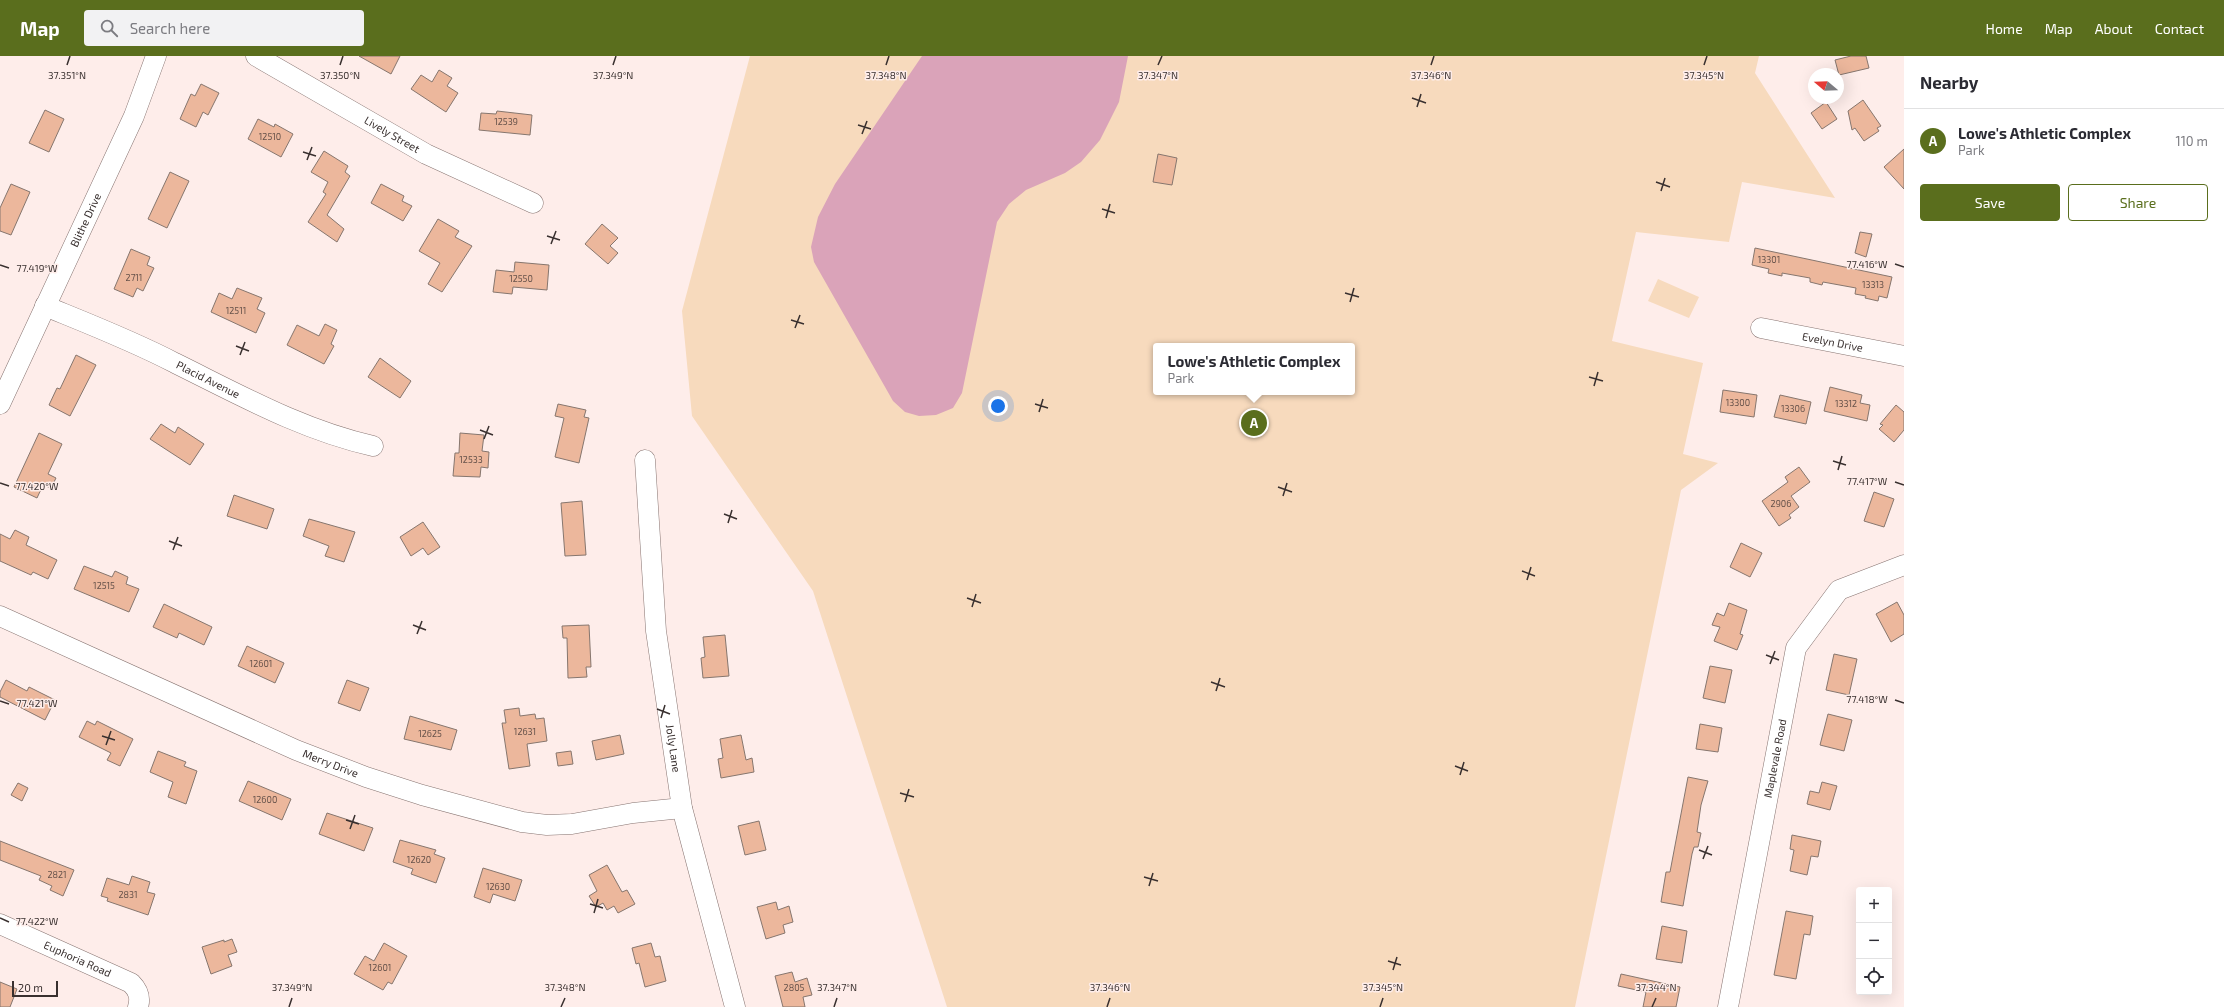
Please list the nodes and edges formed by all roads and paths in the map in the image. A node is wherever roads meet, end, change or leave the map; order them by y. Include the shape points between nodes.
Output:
1 (156, 56) edge
2 (256, 56) edge
3 (533, 203) dead end
4 (45, 306) junction
5 (1761, 328) dead end
6 (1904, 356) edge
7 (0, 404) edge
8 (373, 446) dead end
9 (645, 460) dead end
10 (1904, 565) edge
11 (0, 616) edge
12 (682, 808) junction
13 (0, 924) edge
14 (138, 1007) edge
15 (735, 1007) edge
16 (1728, 1007) edge

1 - 4 street, Blithe Drive via 134,116
2 - 3 street, Lively Street via 426,154
4 - 7 street, Blithe Drive
4 - 8 street, Placid Avenue via 125,339 301,425
5 - 6 street, Evelyn Drive
9 - 12 street, Jolly Lane via 656,631
10 - 16 street, Maplevale Road via 1839,590 1796,648
11 - 12 street, Merry Drive via 296,750 422,795 522,822 547,825 572,824 633,813
12 - 15 street, Jolly Lane
13 - 14 street, Euphoria Road via 131,983 140,997

